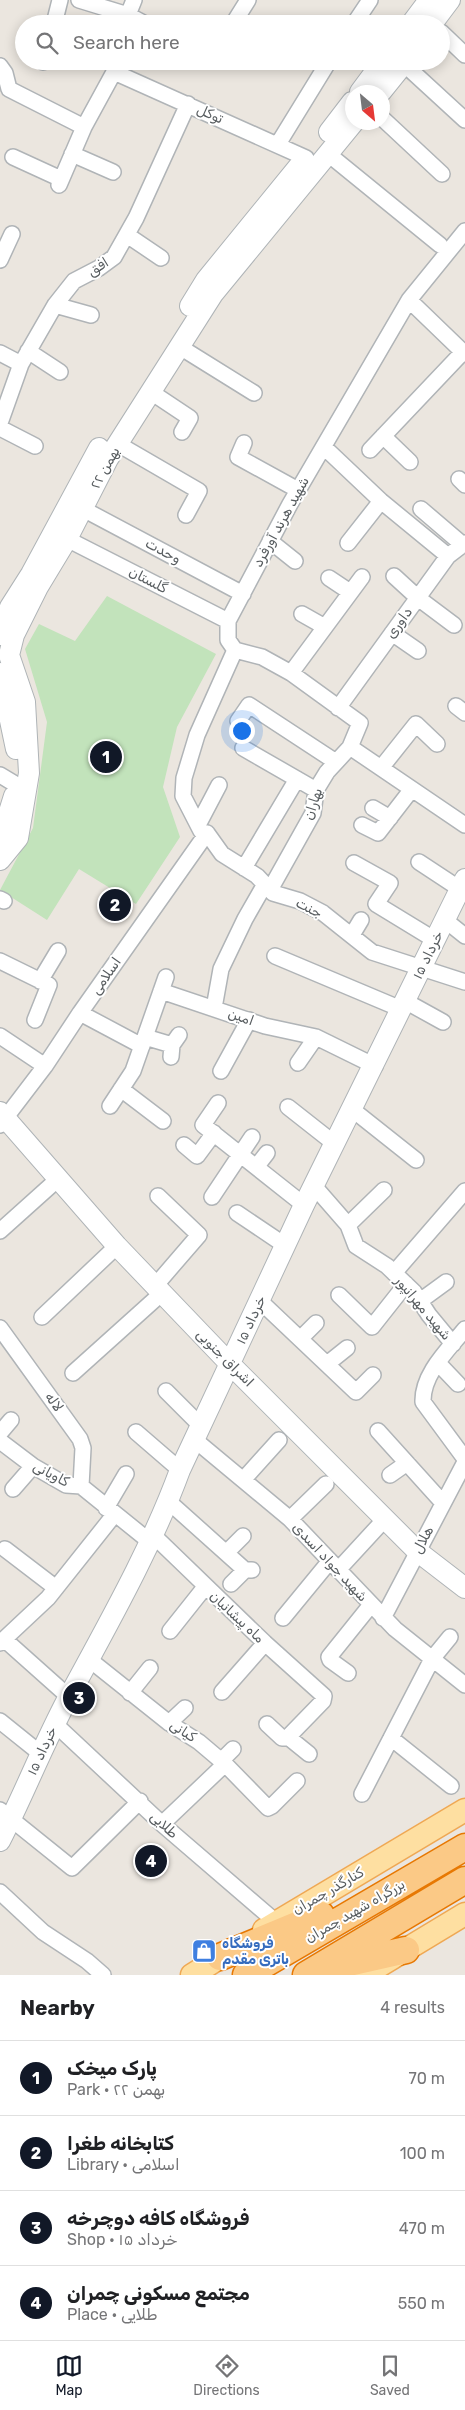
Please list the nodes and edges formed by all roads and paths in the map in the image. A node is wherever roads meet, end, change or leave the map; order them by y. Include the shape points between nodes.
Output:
1 (60, 0) edge
2 (79, 0) edge
3 (134, 0) edge
4 (248, 0) edge
5 (370, 0) edge
6 (429, 0) edge
7 (450, 0) edge
8 (56, 15) edge
9 (121, 15) edge
10 (137, 15) edge
11 (239, 15) edge
12 (360, 15) edge
13 (418, 15) edge
14 (441, 15) edge
15 (450, 41) edge
16 (465, 55) edge
17 (0, 66) edge
18 (115, 70) edge
19 (124, 70) edge
20 (323, 70) edge
21 (376, 70) edge
22 (399, 70) edge
23 (412, 70) edge
24 (365, 85) edge
25 (387, 85) edge
26 (4, 92) edge
27 (188, 104) junction
28 (345, 111) edge
29 (465, 120) edge
30 (390, 125) edge
31 (84, 127) junction
32 (347, 130) edge
33 (278, 144) junction
34 (327, 153) junction
35 (72, 154) junction
36 (13, 157) dead end
37 (306, 158) junction
38 (113, 172) dead end
39 (442, 174) dead end
40 (465, 231) edge
41 (12, 234) dead end
42 (127, 235) junction
43 (440, 245) dead end
44 (161, 258) dead end
45 (0, 260) edge
46 (409, 300) junction
47 (54, 306) junction
48 (91, 315) dead end
49 (180, 347) junction
50 (0, 353) edge
51 (464, 353) edge
52 (24, 357) junction
53 (60, 372) dead end
54 (151, 392) junction
55 (254, 393) dead end
56 (0, 423) edge
57 (0, 428) edge
58 (182, 432) dead end
59 (383, 436) junction
60 (244, 443) dead end
61 (118, 444) junction
62 (35, 446) dead end
63 (324, 447) junction
64 (370, 450) dead end
65 (410, 462) dead end
66 (298, 490) junction
67 (381, 500) junction
68 (83, 509) junction
69 (421, 509) dead end
70 (186, 515) dead end
71 (68, 539) junction
72 (270, 541) junction
73 (348, 542) dead end
74 (464, 544) edge
75 (448, 556) junction
76 (295, 561) dead end
77 (394, 576) dead end
78 (362, 577) dead end
79 (329, 578) dead end
80 (350, 592) junction
81 (243, 594) junction
82 (418, 598) junction
83 (302, 614) dead end
84 (228, 621) junction
85 (454, 625) dead end
86 (325, 626) junction
87 (392, 633) junction
88 (0, 635) edge
89 (235, 650) junction
90 (418, 651) dead end
91 (0, 673) edge
92 (291, 673) junction
93 (338, 708) junction
94 (238, 721) dead end
95 (437, 744) dead end
96 (350, 747) junction
97 (244, 748) dead end
98 (336, 762) junction
99 (381, 768) junction
100 (297, 779) junction
101 (8, 780) edge
102 (219, 785) dead end
103 (412, 789) junction
104 (316, 790) junction
105 (373, 808) dead end
106 (390, 818) junction
107 (362, 825) dead end
108 (465, 825) edge
109 (203, 829) junction
110 (2, 845) edge
111 (419, 862) dead end
112 (354, 864) dead end
113 (244, 868) junction
114 (463, 884) edge
115 (268, 886) junction
116 (361, 920) dead end
117 (445, 920) junction
118 (352, 935) junction
119 (465, 936) edge
120 (435, 940) junction
121 (58, 951) dead end
122 (275, 956) dead end
123 (0, 961) edge
124 (422, 967) junction
125 (40, 981) junction
126 (465, 982) edge
127 (403, 1005) junction
128 (214, 1008) junction
129 (80, 1013) junction
130 (35, 1020) dead end
131 (249, 1020) junction
132 (443, 1022) dead end
133 (0, 1036) edge
134 (316, 1037) junction
135 (143, 1042) junction
136 (174, 1046) dead end
137 (298, 1063) dead end
138 (45, 1066) junction
139 (374, 1066) junction
140 (221, 1071) dead end
141 (121, 1090) junction
142 (218, 1103) dead end
143 (110, 1106) dead end
144 (288, 1108) dead end
145 (353, 1110) junction
146 (2, 1119) edge
147 (163, 1121) dead end
148 (209, 1129) junction
149 (252, 1137) dead end
150 (335, 1144) junction
151 (184, 1146) dead end
152 (267, 1153) dead end
153 (242, 1155) junction
154 (416, 1160) dead end
155 (257, 1166) junction
156 (58, 1179) junction
157 (314, 1186) junction
158 (384, 1190) dead end
159 (465, 1191) edge
160 (158, 1196) dead end
161 (212, 1197) dead end
162 (304, 1205) junction
163 (237, 1212) dead end
164 (348, 1225) junction
165 (0, 1231) edge
166 (117, 1246) junction
167 (286, 1246) junction
168 (394, 1273) junction
169 (446, 1282) dead end
170 (406, 1284) junction
171 (158, 1290) junction
172 (339, 1295) dead end
173 (260, 1301) junction
174 (420, 1302) junction
175 (42, 1317) dead end
176 (316, 1324) dead end
177 (0, 1330) edge
178 (461, 1335) edge
179 (300, 1339) junction
180 (347, 1348) dead end
181 (230, 1364) junction
182 (327, 1364) junction
183 (438, 1364) junction
184 (73, 1373) dead end
185 (374, 1375) dead end
186 (458, 1384) dead end
187 (166, 1391) dead end
188 (11, 1420) dead end
189 (378, 1431) dead end
190 (136, 1432) dead end
191 (0, 1433) edge
192 (198, 1433) junction
193 (279, 1440) dead end
194 (0, 1441) edge
195 (463, 1453) edge
196 (407, 1463) junction
197 (33, 1466) junction
198 (180, 1470) junction
199 (126, 1474) dead end
200 (390, 1475) dead end
201 (243, 1480) junction
202 (326, 1484) dead end
203 (81, 1486) junction
204 (13, 1489) dead end
205 (168, 1501) junction
206 (443, 1502) junction
207 (110, 1511) junction
208 (385, 1519) junction
209 (290, 1520) junction
210 (243, 1536) dead end
211 (151, 1538) junction
212 (5, 1549) dead end
213 (417, 1551) junction
214 (227, 1552) junction
215 (333, 1566) junction
216 (231, 1584) dead end
217 (205, 1587) junction
218 (56, 1588) junction
219 (465, 1588) edge
220 (370, 1606) junction
221 (282, 1618) dead end
222 (383, 1618) junction
223 (170, 1631) dead end
224 (450, 1637) dead end
225 (2, 1641) edge
226 (265, 1643) junction
227 (432, 1659) junction
228 (90, 1660) junction
229 (150, 1668) dead end
230 (348, 1674) dead end
231 (465, 1685) edge
232 (222, 1692) dead end
233 (130, 1693) junction
234 (69, 1697) junction
235 (185, 1708) dead end
236 (0, 1721) edge
237 (169, 1723) junction
238 (55, 1724) junction
239 (267, 1724) dead end
240 (288, 1738) junction
241 (391, 1738) junction
242 (233, 1749) dead end
243 (41, 1754) junction
244 (309, 1754) dead end
245 (223, 1762) junction
246 (297, 1781) dead end
247 (451, 1786) dead end
248 (362, 1794) dead end
249 (140, 1801) junction
250 (465, 1810) edge
251 (6, 1815) edge
252 (162, 1824) junction
253 (0, 1841) edge
254 (465, 1846) edge
255 (416, 1875) junction
256 (465, 1880) edge
257 (0, 1892) edge
258 (465, 1914) edge
259 (276, 1922) junction
260 (406, 1950) junction
261 (220, 1957) junction
262 (307, 1974) edge
263 (104, 1975) edge
264 (192, 1975) edge
265 (246, 1975) edge
266 (364, 1975) edge

1 - 8 street
2 - 9 street
3 - 10 street
4 - 11 street
5 - 12 street
6 - 13 street
7 - 14 street
15 - 16 street
17 - 26 street via 5,73
18 - 31 street
19 - 27 street, توکل
20 - 33 street
21 - 24 street
22 - 25 street
23 - 29 street
26 - 31 street
27 - 33 street, توکل
27 - 42 street, افق
28 - 37 street, ۲۲ بهمن
30 - 39 street
31 - 35 street
32 - 34 street, ۲۲ بهمن
33 - 37 street, توکل
34 - 43 street
34 - 49 street, ۲۲ بهمن via 213,294
35 - 36 street via 60,182
35 - 38 street
37 - 88 street, ۲۲ بهمن via 206,280 98,450 10,607
40 - 46 street, شهید هرند آورفرد
41 - 45 street
42 - 44 street
42 - 47 street, افق via 114,257 74,281
46 - 51 street
46 - 63 street, شهید هرند آورفرد
47 - 48 street
47 - 52 street, افق
49 - 54 street, ۲۲ بهمن
49 - 55 street
50 - 52 street
51 - 59 street
52 - 53 street
52 - 56 street, افق
54 - 58 street via 190,418
54 - 61 street, ۲۲ بهمن
57 - 62 street
59 - 64 street
59 - 65 street
60 - 66 street via 238,456
61 - 68 street, ۲۲ بهمن
61 - 70 street via 199,491
63 - 66 street, شهید هرند آورفرد
63 - 67 street
66 - 72 street, شهید هرند آورفرد
67 - 73 street
67 - 75 street
68 - 71 street, ۲۲ بهمن
68 - 81 street, وحدت
69 - 74 street
71 - 84 street, گلستان
71 - 110 street, ۲۲ بهمن via 34,595 14,635 9,655 25,702 29,773 18,838
72 - 76 street
72 - 81 street, شهید هرند آورفرد
74 - 75 street, داوری
75 - 82 street, داوری
77 - 82 street
78 - 80 street
79 - 80 street
80 - 86 street
81 - 84 street, شهید هرند آورفرد
82 - 85 street
82 - 87 street, داوری
83 - 86 street
84 - 89 street via 228,640
86 - 92 street
87 - 90 street
87 - 93 street, داوری
89 - 92 street via 262,657
89 - 109 street via 197,735 184,778 184,796
91 - 101 street, ۲۲ بهمن via 17,743
92 - 93 street
93 - 96 street, بهاران via 360,723
94 - 98 street via 249,705
95 - 99 street via 416,724
96 - 98 street, بهاران
96 - 99 street
97 - 100 street
98 - 104 street, بهاران
99 - 103 street
100 - 104 street
100 - 113 street
101 - 110 street, ۲۲ بهمن via 14,799
102 - 109 street, اسلامی
103 - 106 street
103 - 108 street
104 - 115 street, بهاران via 313,813
105 - 106 street
106 - 107 street via 378,833
109 - 113 street, جنت via 222,854
109 - 129 street, اسلامی
111 - 114 street
112 - 120 street via 390,883 376,904
113 - 115 street, جنت
114 - 117 street, ۱۵ خرداد
115 - 118 street, جنت via 273,892 323,913
115 - 128 street, بهاران via 245,919 221,969
116 - 118 street
117 - 119 street
117 - 120 street, ۱۵ خرداد
118 - 124 street, جنت via 372,952
120 - 124 street, ۱۵ خرداد
121 - 125 street
122 - 127 street
123 - 125 street
124 - 126 street, جنت
124 - 127 street, ۱۵ خرداد
125 - 130 street via 49,985
127 - 132 street
127 - 139 street, ۱۵ خرداد
128 - 131 street, امین
128 - 135 street, امین via 163,984
129 - 135 street
129 - 138 street, اسلامی
131 - 134 street, امین
131 - 140 street
133 - 138 street
134 - 137 street
134 - 139 street, امین
135 - 136 street
135 - 141 street, امین via 133,1071
138 - 146 street, اسلامی
139 - 145 street, ۱۵ خرداد
141 - 143 street, امین
141 - 147 street
142 - 148 street
144 - 150 street
145 - 150 street, ۱۵ خرداد
145 - 154 street
146 - 156 street, اشراق جنوبی
148 - 151 street via 197,1156
148 - 153 street
149 - 153 street
150 - 157 street, ۱۵ خرداد
152 - 155 street
153 - 155 street
153 - 161 street
155 - 162 street
156 - 165 street
156 - 166 street, اشراق جنوبی
157 - 162 street, ۱۵ خرداد
157 - 164 street, شهید مهرانپور
158 - 164 street
159 - 168 street
160 - 171 street via 199,1235
162 - 167 street, ۱۵ خرداد
163 - 167 street
164 - 168 street, شهید مهرانپور via 356,1246
166 - 171 street, اشراق جنوبی
166 - 175 street
167 - 173 street, ۱۵ خرداد
168 - 170 street, شهید مهرانپور
169 - 174 street
170 - 172 street via 372,1327
170 - 174 street, شهید مهرانپور
171 - 181 street, اشراق جنوبی
171 - 184 street
173 - 179 street
173 - 181 street, ۱۵ خرداد
174 - 178 street, شهید مهرانپور via 428,1315
176 - 179 street
177 - 203 street, لاله via 80,1439 83,1448
178 - 183 street, شهید مهرانپور
179 - 182 street
180 - 182 street
181 - 192 street, ۱۵ خرداد
181 - 208 street, اشراق جنوبی
182 - 185 street via 356,1392
183 - 186 street
183 - 195 street, شهید مهرانپور via 422,1391 423,1402
187 - 192 street, شهید جواد اسدی
188 - 191 street
189 - 196 street
190 - 198 street
192 - 198 street, ۱۵ خرداد
192 - 201 street, شهید جواد اسدی
193 - 201 street
194 - 197 street, کاویانی
195 - 206 street, هلال
196 - 200 street
196 - 206 street
197 - 203 street, کاویانی via 66,1485
197 - 204 street
198 - 205 street, ۱۵ خرداد
199 - 207 street
201 - 209 street, شهید جواد اسدی
202 - 209 street
203 - 207 street, کاویانی
205 - 211 street, ۱۵ خرداد
205 - 214 street
206 - 213 street, هلال
207 - 211 street, کاویانی
207 - 218 street
208 - 213 street, اشراق جنوبی
208 - 215 street
209 - 215 street, شهید جواد اسدی
210 - 214 street
211 - 217 street, ماه پیشانیان
211 - 228 street, ۱۵ خرداد
212 - 218 street
213 - 219 street, اشراق جنوبی
213 - 222 street, هلال
214 - 216 street via 248,1570
215 - 220 street, شهید جواد اسدی
215 - 221 street
217 - 223 street
217 - 226 street, ماه پیشانیان
218 - 225 street
220 - 222 street, شهید جواد اسدی
220 - 230 street via 329,1657
222 - 227 street, شهید جواد اسدی
224 - 227 street
225 - 234 street
226 - 232 street
226 - 240 street, ماه پیشانیان via 324,1698
227 - 231 street, شهید جواد اسدی
227 - 241 street
228 - 233 street, کیانی
228 - 234 street, ۱۵ خرداد
229 - 233 street
233 - 237 street, کیانی
234 - 238 street, ۱۵ خرداد
235 - 237 street
236 - 243 street
237 - 245 street, کیانی
238 - 243 street, ۱۵ خرداد
238 - 249 street, طلایی
239 - 240 street via 282,1738
240 - 244 street
241 - 247 street
241 - 248 street
242 - 245 street
243 - 251 street, ۱۵ خرداد
245 - 246 street, کیانی via 268,1808
245 - 252 street
249 - 251 street via 72,1868
249 - 252 street, طلایی
250 - 259 main road, کنارگذر چمران
251 - 253 street, ۱۵ خرداد
252 - 259 street, طلایی
254 - 255 highway, بزرگراه شهید چمران
255 - 261 highway
255 - 265 highway, بزرگراه شهید چمران
256 - 262 highway, بزرگراه شهید چمران
257 - 263 street via 43,1932
258 - 260 main road
259 - 261 main road, کنارگذر چمران
260 - 262 highway
260 - 266 main road
261 - 264 main road, کنارگذر چمران

